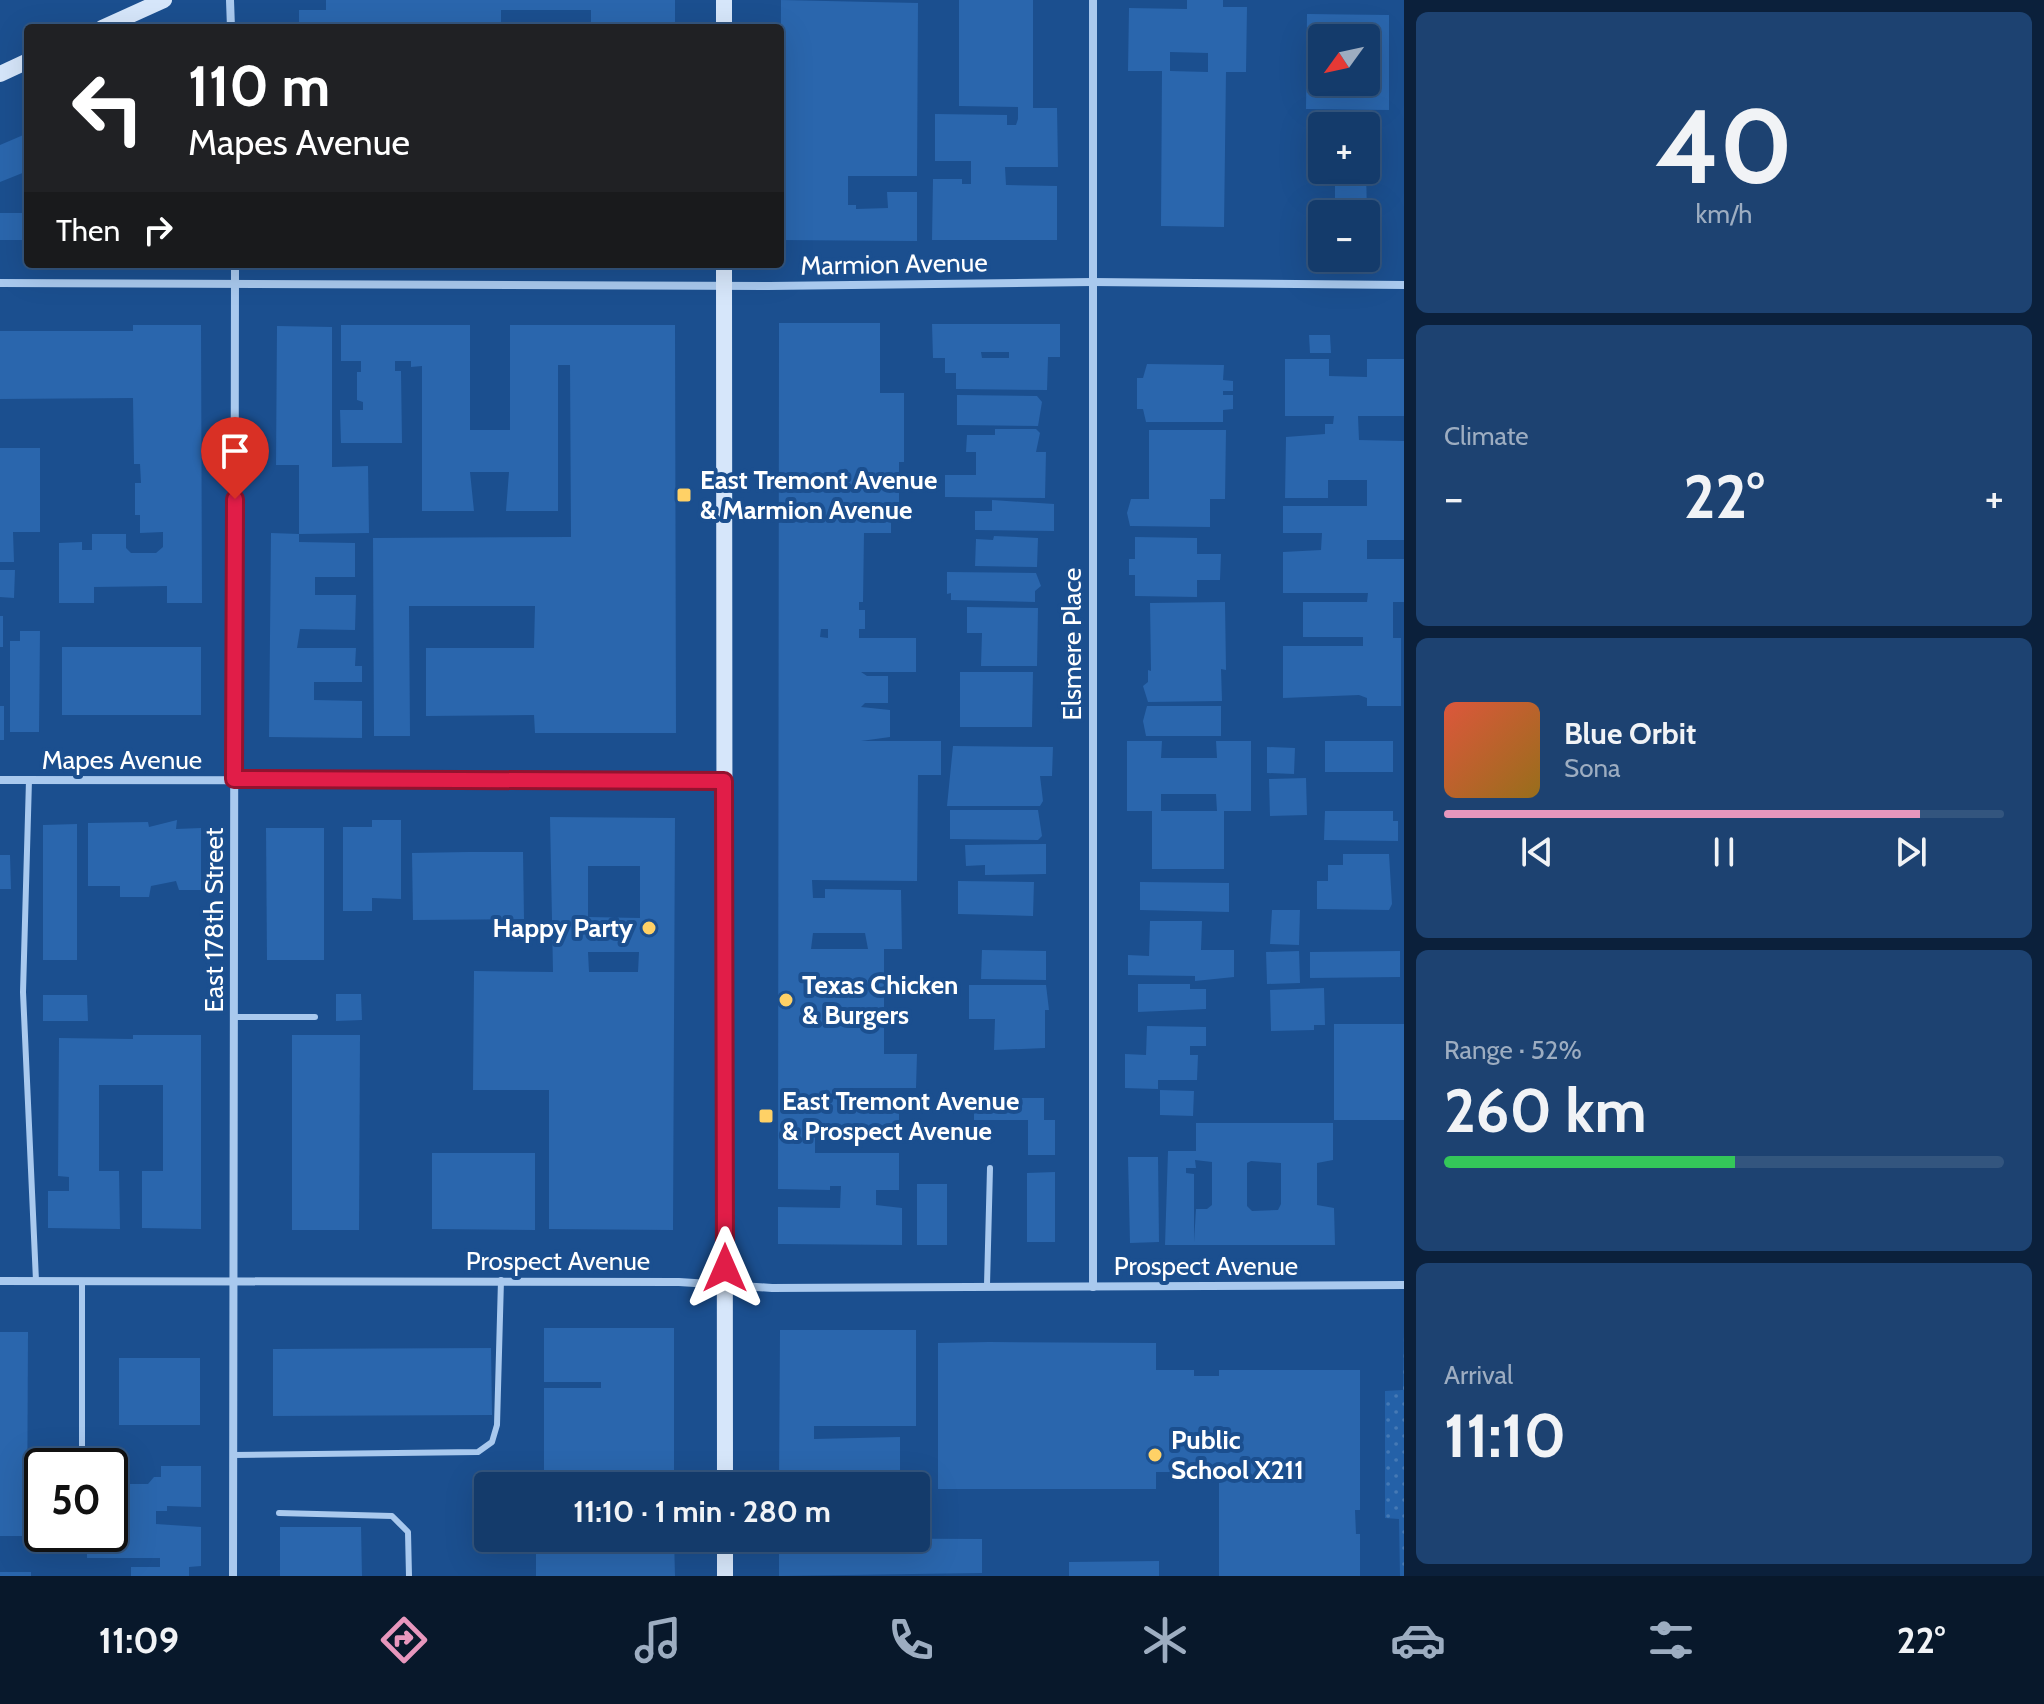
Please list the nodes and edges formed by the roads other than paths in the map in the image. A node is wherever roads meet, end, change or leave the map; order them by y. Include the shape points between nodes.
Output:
1 (164, 0) edge
2 (230, 0) edge
3 (724, 0) edge
4 (1093, 0) edge
5 (111, 24) edge
6 (231, 24) edge
7 (724, 24) edge
8 (24, 63) edge
9 (0, 74) edge
10 (235, 268) edge
11 (724, 268) edge
12 (1092, 282) junction
13 (0, 283) edge
14 (235, 284) junction
15 (724, 285) junction
16 (1404, 285) edge
17 (234, 779) junction
18 (0, 780) edge
19 (29, 780) junction
20 (724, 781) junction
21 (233, 1017) junction
22 (315, 1017) dead end
23 (990, 1168) dead end
24 (501, 1280) junction
25 (0, 1281) edge
26 (36, 1281) junction
27 (82, 1281) junction
28 (233, 1281) junction
29 (987, 1285) junction
30 (1404, 1285) edge
31 (725, 1286) junction
32 (1093, 1287) junction
33 (82, 1448) edge
34 (233, 1455) junction
35 (725, 1472) edge
36 (279, 1513) dead end
37 (725, 1552) edge
38 (233, 1576) edge
39 (409, 1576) edge
40 (725, 1576) edge

1 - 5 main road
2 - 6 street
3 - 7 main road
4 - 12 street, Elsmere Place
8 - 9 main road
10 - 14 street, East 178th Street
11 - 15 main road
12 - 15 street, Marmion Avenue
12 - 16 street, Marmion Avenue
12 - 32 street, Elsmere Place
13 - 14 street, Marmion Avenue
14 - 15 street, Marmion Avenue
14 - 17 street, East 178th Street
15 - 20 main road
17 - 19 street, Mapes Avenue
17 - 20 street, Mapes Avenue
17 - 21 street, East 178th Street
18 - 19 street, Mapes Avenue
19 - 26 lane via 23,992
20 - 31 main road
21 - 22 lane
21 - 28 street, East 178th Street
23 - 29 lane
24 - 28 street, Prospect Avenue
24 - 31 street, Prospect Avenue
24 - 34 lane via 497,1425 492,1442 478,1452
25 - 26 street, Prospect Avenue
26 - 27 street, Prospect Avenue
27 - 28 street, Prospect Avenue
27 - 33 lane
28 - 34 street, East 178th Street
29 - 31 street, Prospect Avenue
29 - 32 street, Prospect Avenue
30 - 32 street, Prospect Avenue
31 - 35 main road
34 - 38 street, East 178th Street
36 - 39 lane via 392,1516 408,1532
37 - 40 main road

